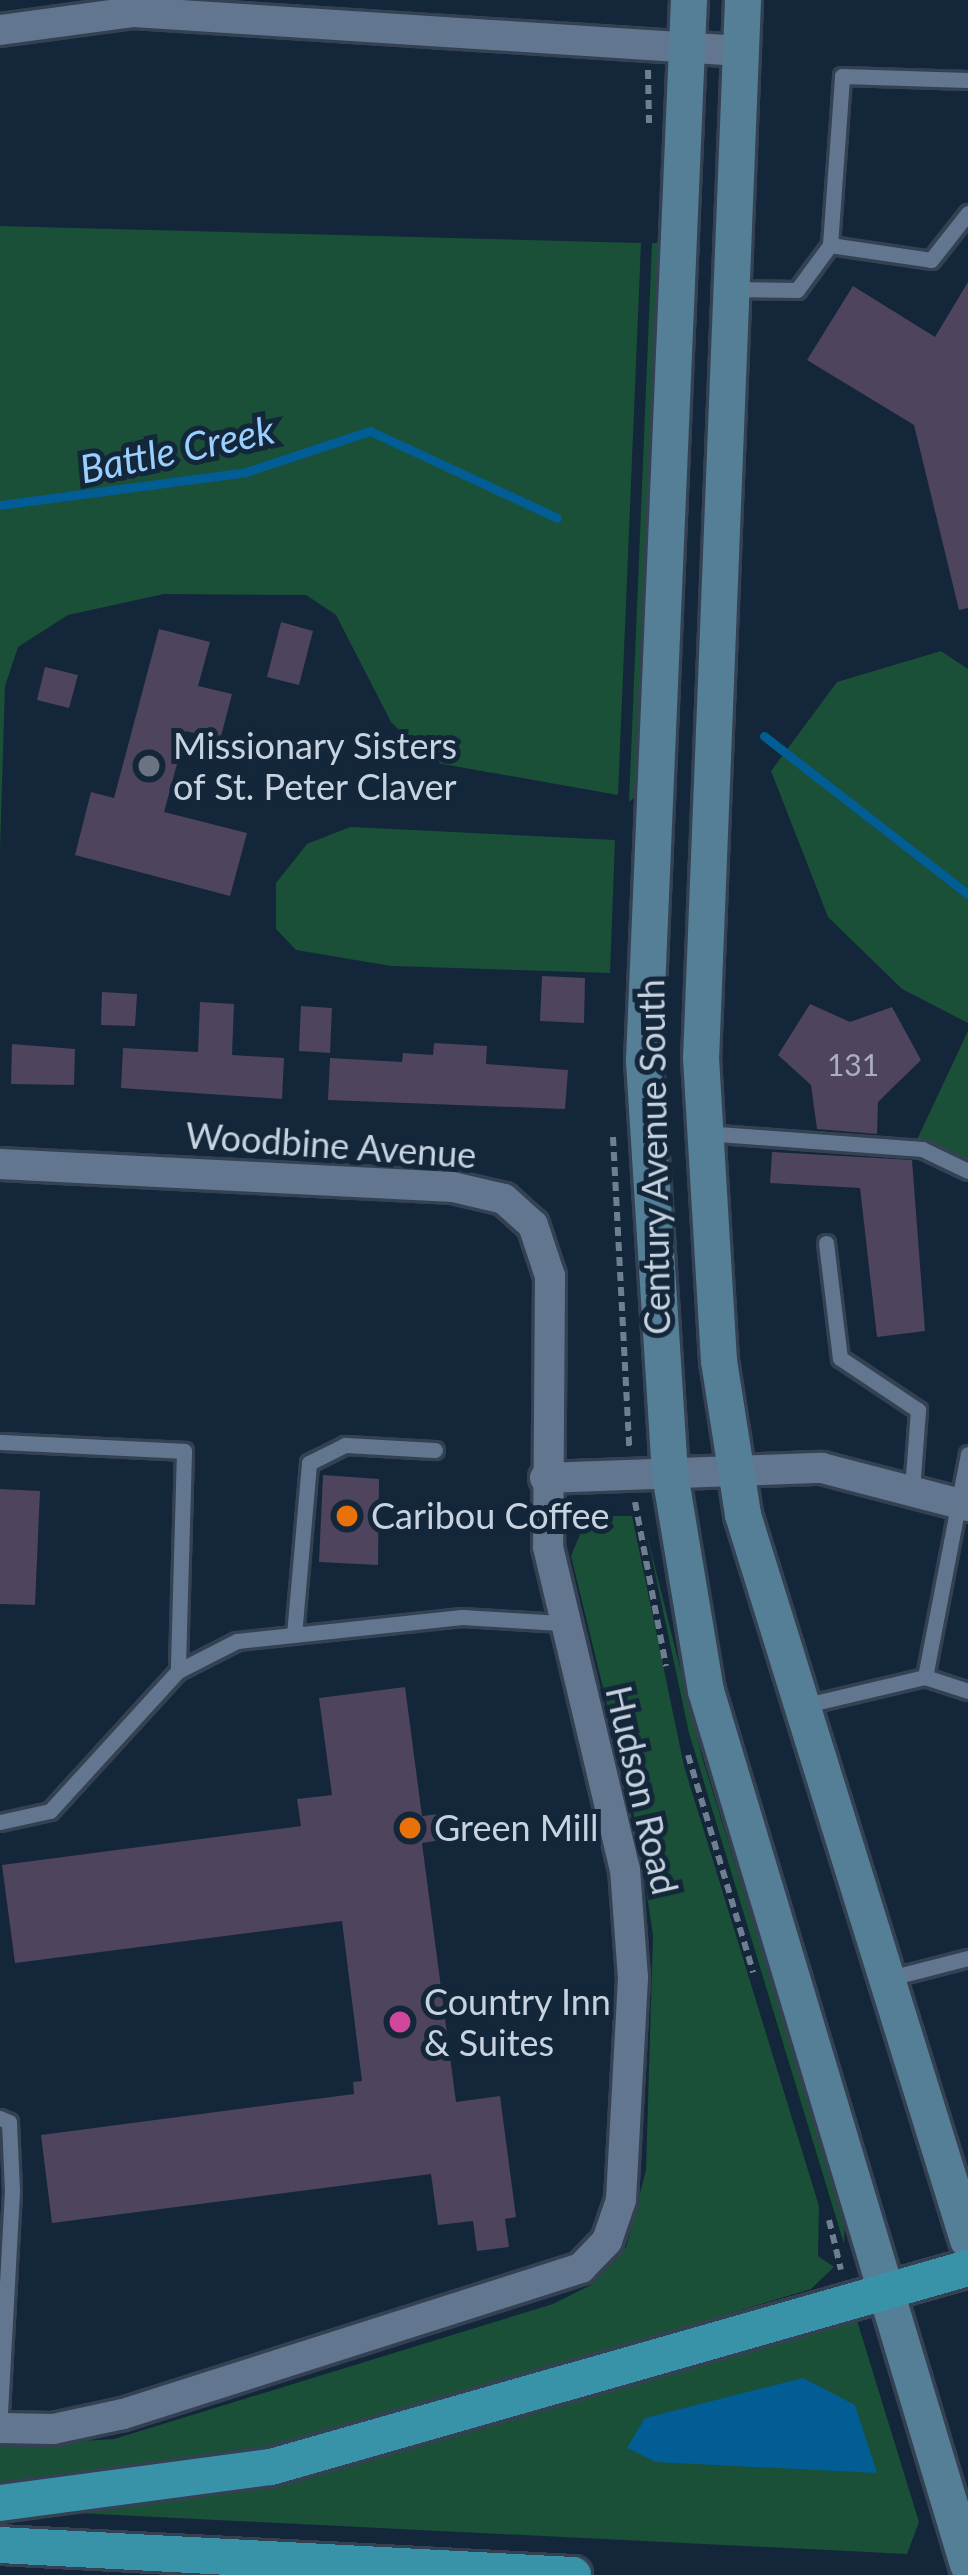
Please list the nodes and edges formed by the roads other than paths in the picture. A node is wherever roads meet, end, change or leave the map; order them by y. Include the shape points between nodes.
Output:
1 (688, 0) edge
2 (743, 0) edge
3 (434, 12) edge
4 (1, 26) edge
5 (686, 47) junction
6 (741, 51) junction
7 (968, 80) edge
8 (968, 213) edge
9 (830, 245) junction
10 (732, 289) junction
11 (701, 1133) junction
12 (0, 1164) edge
13 (968, 1171) edge
14 (826, 1243) dead end
15 (0, 1442) edge
16 (435, 1450) dead end
17 (968, 1454) edge
18 (734, 1471) junction
19 (670, 1474) junction
20 (545, 1478) junction
21 (912, 1489) junction
22 (961, 1504) edge
23 (561, 1623) junction
24 (294, 1635) junction
25 (178, 1671) junction
26 (925, 1677) junction
27 (968, 1690) edge
28 (800, 1706) junction
29 (0, 1822) edge
30 (968, 1958) edge
31 (885, 1979) junction
32 (0, 2118) edge
33 (968, 2240) edge
34 (968, 2268) edge
35 (886, 2284) junction
36 (0, 2412) edge
37 (0, 2428) edge
38 (0, 2504) edge
39 (0, 2545) edge
40 (968, 2565) edge
41 (573, 2575) edge

1 - 5 main road, Century Avenue South
2 - 6 main road, Century Avenue South
3 - 4 street via 134,12
3 - 5 street
5 - 6 street
5 - 19 main road, Century Avenue South via 644,1061
6 - 10 main road, Century Avenue South
7 - 9 lane via 842,76
8 - 9 lane via 932,260
9 - 10 lane via 797,290
10 - 11 main road, Century Avenue South
11 - 13 lane via 922,1149
11 - 18 main road, Century Avenue South
12 - 20 street, Woodbine Avenue via 453,1187 504,1199 533,1225 548,1258
14 - 21 lane via 840,1358 917,1410
15 - 25 lane via 184,1451
16 - 24 lane via 345,1445 309,1463
17 - 22 lane
18 - 19 street
18 - 21 street via 822,1468
18 - 28 main road, Century Avenue South
19 - 20 street
19 - 35 main road, Century Avenue South via 706,1691
20 - 23 street, Hudson Road
21 - 22 street
22 - 26 lane
23 - 24 lane via 462,1617
23 - 37 street, Hudson Road via 630,1904 624,2179 607,2240 581,2268 524,2291 123,2414 53,2429
24 - 25 lane via 236,1641
25 - 29 lane via 50,1811
26 - 27 lane
26 - 28 lane
28 - 31 main road, Century Avenue South
30 - 31 lane
31 - 33 main road, Century Avenue South
32 - 36 lane via 9,2122 12,2191
34 - 35 highway
35 - 38 highway via 271,2467
35 - 40 main road, Century Avenue South
39 - 41 highway

